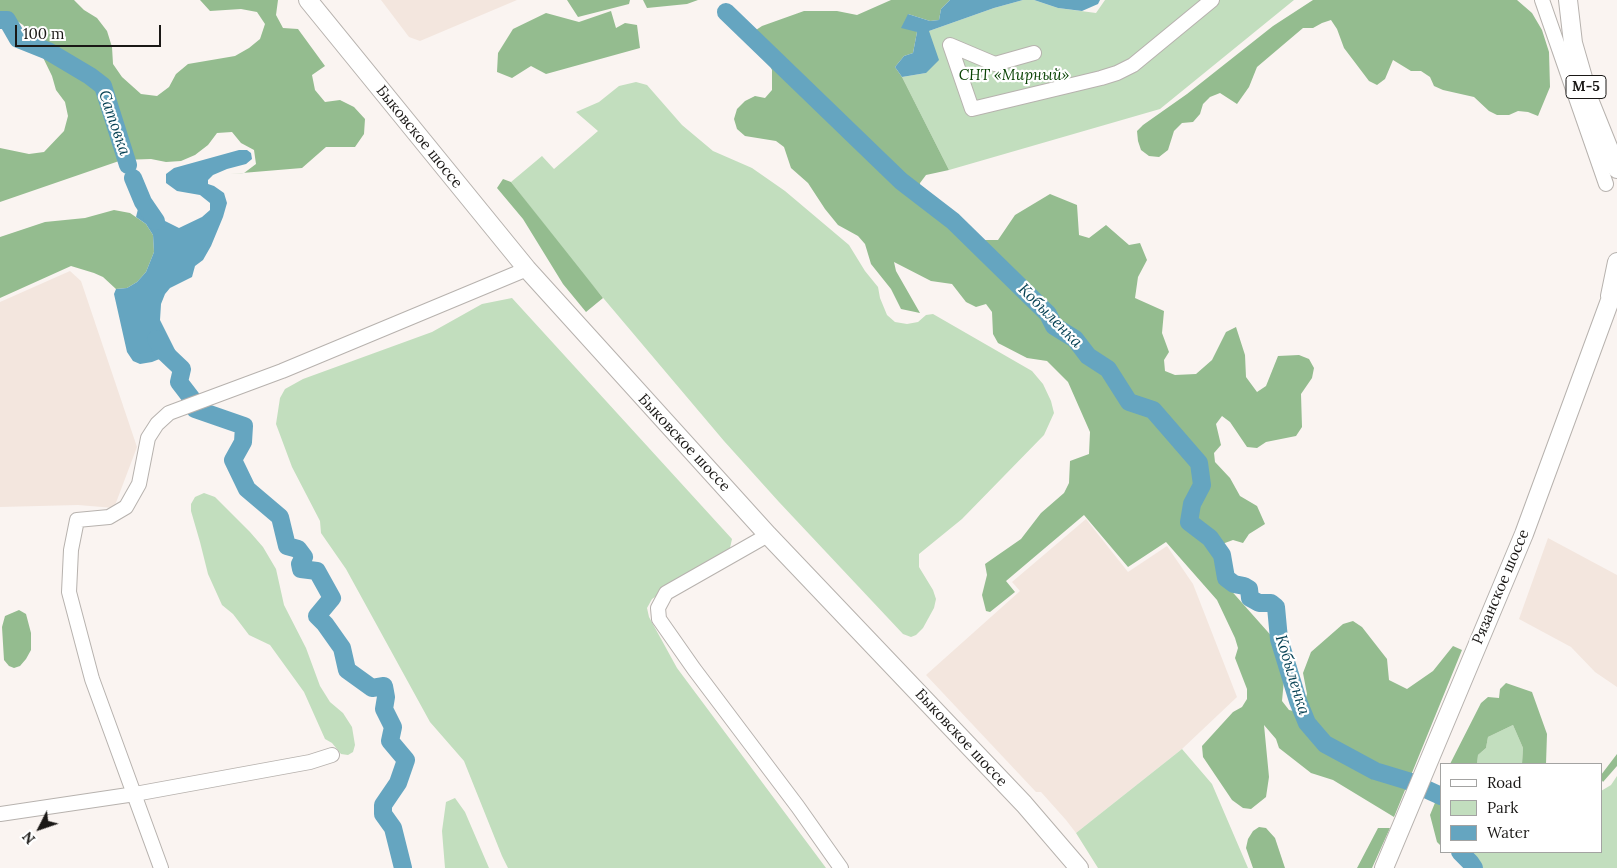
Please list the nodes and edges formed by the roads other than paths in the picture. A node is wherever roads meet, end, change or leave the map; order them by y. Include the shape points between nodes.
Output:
1 (308, 0) edge
2 (1212, 0) edge
3 (1542, 0) edge
4 (1568, 0) edge
5 (1579, 0) edge
6 (1034, 53) dead end
7 (1617, 142) edge
8 (1617, 170) edge
9 (1606, 184) dead end
10 (1617, 262) edge
11 (527, 269) junction
12 (1617, 285) edge
13 (1613, 302) edge
14 (768, 535) junction
15 (332, 755) dead end
16 (135, 794) junction
17 (0, 814) edge
18 (161, 868) edge
19 (841, 868) edge
20 (1079, 868) edge
21 (1384, 868) edge

1 - 11 main road, Быковское шоссе
2 - 6 street via 1133,65 1116,73 972,109 950,44 995,64
3 - 9 street
4 - 8 main road, М-5 via 1576,52 1590,102
5 - 7 main road via 1583,39
10 - 13 main road
11 - 14 main road, Быковское шоссе
11 - 16 street via 282,371 169,413 148,438 139,484 126,508 109,517 77,520 71,550 70,592 92,679
12 - 13 main road
13 - 21 main road, Рязанское шоссе via 1599,331 1524,534
14 - 19 street via 666,593 658,608 659,619
14 - 20 main road, Быковское шоссе via 1010,790
15 - 16 street via 310,762
16 - 17 street
16 - 18 street

